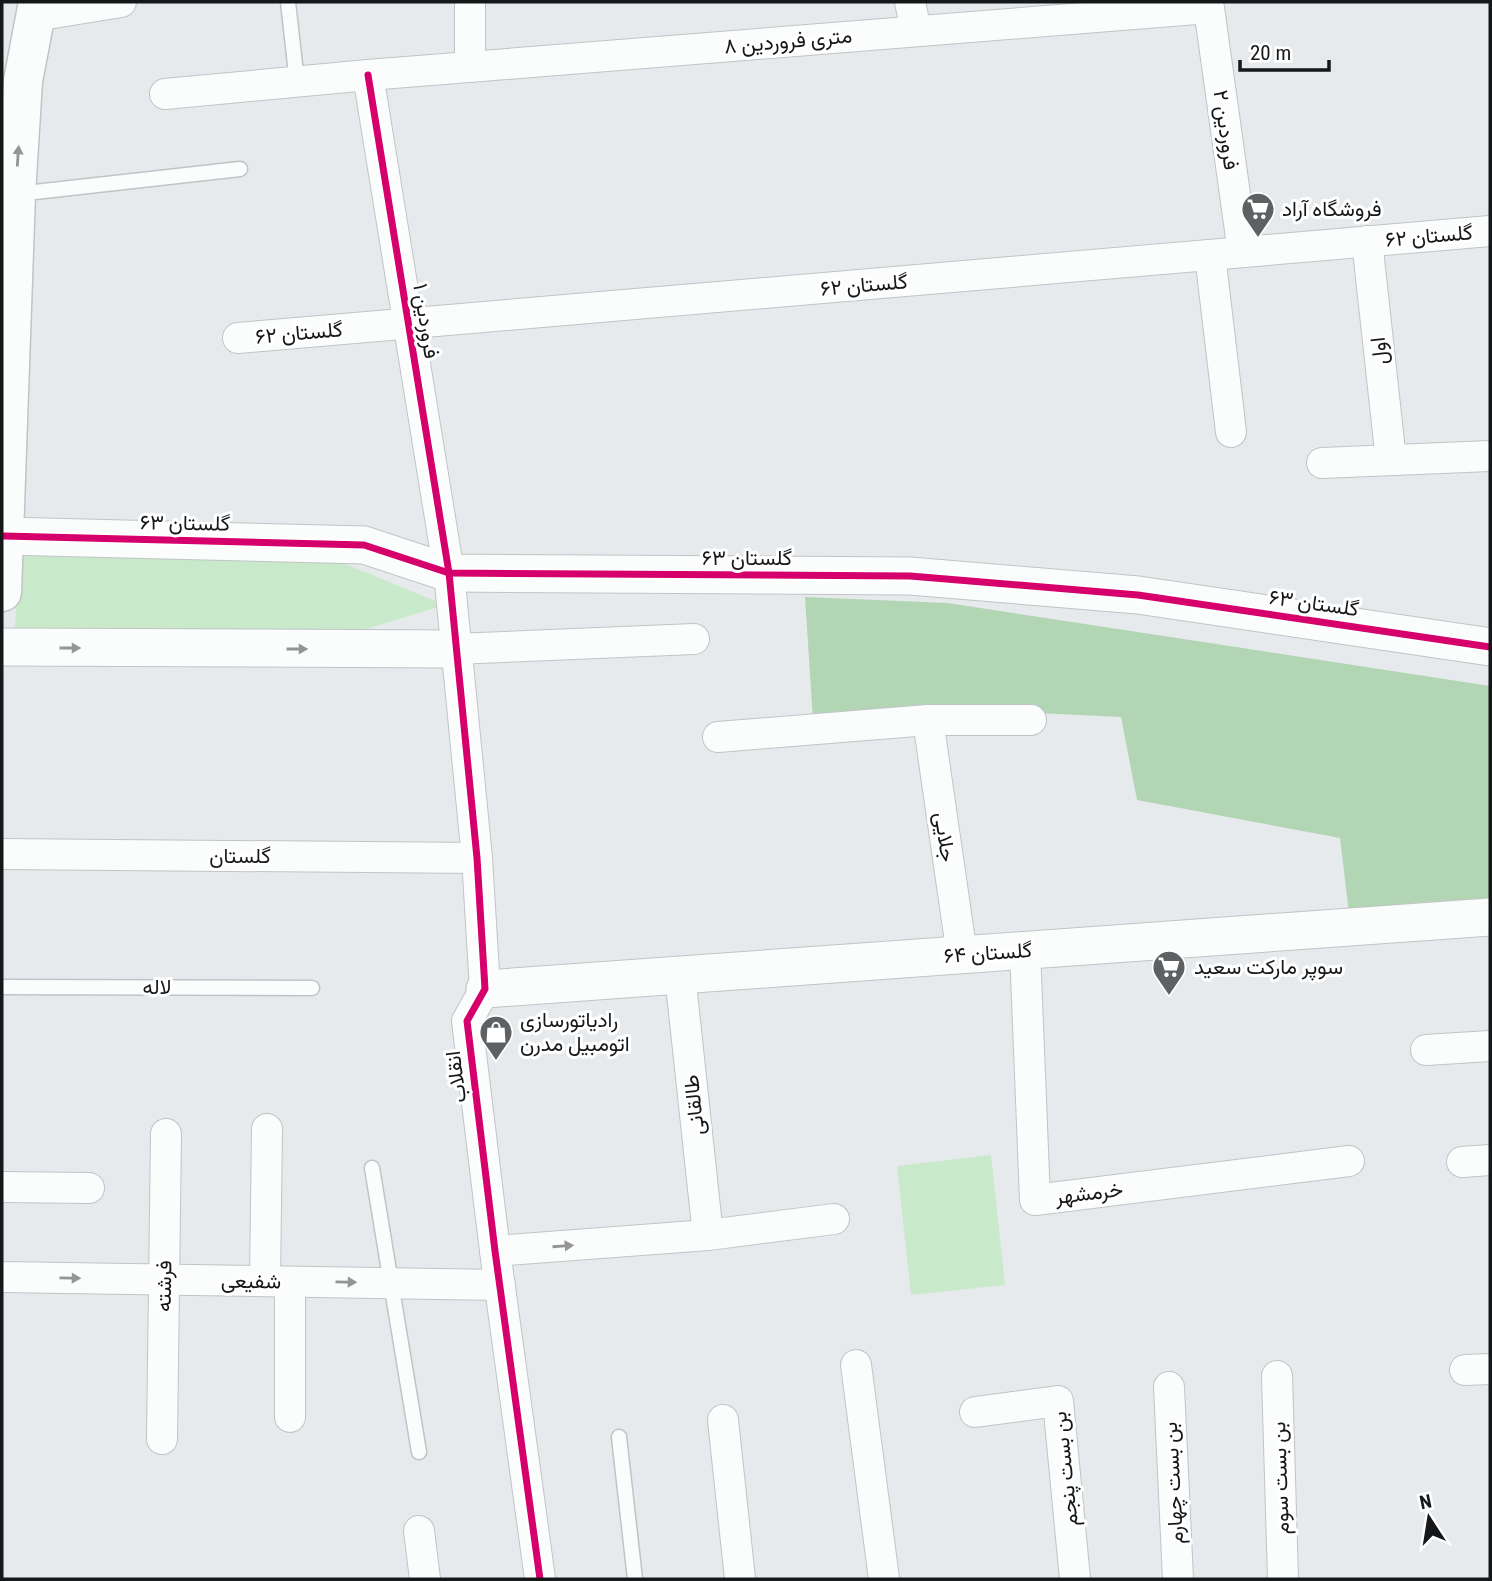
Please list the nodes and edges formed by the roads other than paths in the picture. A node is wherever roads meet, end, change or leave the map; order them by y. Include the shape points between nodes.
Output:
1 (121, 2) edge
2 (288, 2) edge
3 (470, 2) edge
4 (910, 2) edge
5 (1209, 8) joint
6 (36, 9) edge
7 (916, 31) junction
8 (470, 67) junction
9 (368, 75) junction
10 (297, 82) junction
11 (165, 94) dead end
12 (240, 169) dead end
13 (16, 194) junction
14 (1490, 231) edge
15 (1367, 241) junction
16 (1242, 252) junction
17 (1210, 255) junction
18 (408, 324) junction
19 (238, 338) dead end
20 (1231, 432) dead end
21 (1490, 456) edge
22 (1391, 460) junction
23 (1322, 463) dead end
24 (4, 536) junction
25 (449, 573) junction
26 (2, 592) edge
27 (694, 639) dead end
28 (2, 647) edge
29 (1490, 647) edge
30 (455, 649) junction
31 (929, 720) junction
32 (1031, 720) dead end
33 (718, 737) dead end
34 (2, 853) edge
35 (477, 858) junction
36 (1490, 917) edge
37 (1026, 950) junction
38 (962, 955) junction
39 (680, 975) junction
40 (2, 987) edge
41 (312, 988) dead end
42 (485, 989) junction
43 (1490, 1046) edge
44 (1426, 1050) dead end
45 (267, 1129) dead end
46 (166, 1134) dead end
47 (1349, 1161) dead end
48 (372, 1168) dead end
49 (2, 1187) edge
50 (89, 1188) dead end
51 (834, 1219) dead end
52 (708, 1235) junction
53 (495, 1251) junction
54 (2, 1277) edge
55 (164, 1280) junction
56 (278, 1282) junction
57 (391, 1283) junction
58 (500, 1285) junction
59 (856, 1365) dead end
60 (1277, 1376) dead end
61 (1169, 1387) dead end
62 (975, 1412) dead end
63 (290, 1417) dead end
64 (723, 1420) dead end
65 (619, 1437) dead end
66 (162, 1439) dead end
67 (419, 1452) dead end
68 (419, 1531) dead end
69 (425, 1579) edge
70 (540, 1579) edge
71 (635, 1579) edge
72 (740, 1579) edge
73 (884, 1579) edge
74 (1075, 1579) edge
75 (1178, 1579) edge
76 (1283, 1579) edge

1 - 6 street
2 - 10 lane
3 - 8 street
4 - 7 street
5 - 7 street, ۸ متری فروردین
5 - 16 street, فروردین ۲
13 -> 6 main road via 23,81
7 - 8 street, ۸ متری فروردین
8 - 9 street, ۸ متری فروردین
9 - 10 street, ۸ متری فروردین
9 - 18 street, فروردین ۱
10 - 11 street, ۸ متری فروردین
12 - 13 lane
13 - 24 main road
14 - 15 street, گلستان ۶۲
15 - 16 street, گلستان ۶۲
15 - 22 street, اول
16 - 17 street, گلستان ۶۲
17 - 18 street, گلستان ۶۲
17 - 20 street
18 - 19 street, گلستان ۶۲
18 - 25 street, فروردین ۱
21 - 22 street
22 - 23 street
24 - 25 street, گلستان ۶۳ via 364,545
24 - 26 main road
25 - 29 street, گلستان ۶۳ via 910,576 1138,595
25 - 30 street
27 - 30 street
28 -> 30 street
30 - 35 street
31 - 32 street
31 - 33 street
31 - 38 street, جلایی
34 - 35 street, گلستان
35 - 42 street
36 - 37 street, گلستان ۶۴
37 - 38 street, گلستان ۶۴
37 - 47 street, خرمشهر via 1035,1200
38 - 39 street, گلستان ۶۴
39 - 42 street, گلستان ۶۴
39 - 52 street, طالقانی
40 - 41 lane, لاله
42 - 53 street, انقلاب via 467,1021
43 - 44 street
45 - 56 street
46 - 55 street, فرشته
48 - 57 lane
49 - 50 street
51 - 52 street
53 -> 52 street
53 - 58 street, انقلاب
54 -> 55 street, شفیعی
55 - 56 street, شفیعی
55 - 66 street, فرشته
56 -> 57 street, شفیعی
56 - 63 street
57 - 58 street, شفیعی
57 - 67 lane
58 - 70 street, انقلاب
59 - 73 street
60 - 76 street, بن بست سوم
61 - 75 street, بن بست چهارم
62 - 74 street, بن بست پنجم via 1058,1401
64 - 72 street
65 - 71 lane
68 - 69 street

